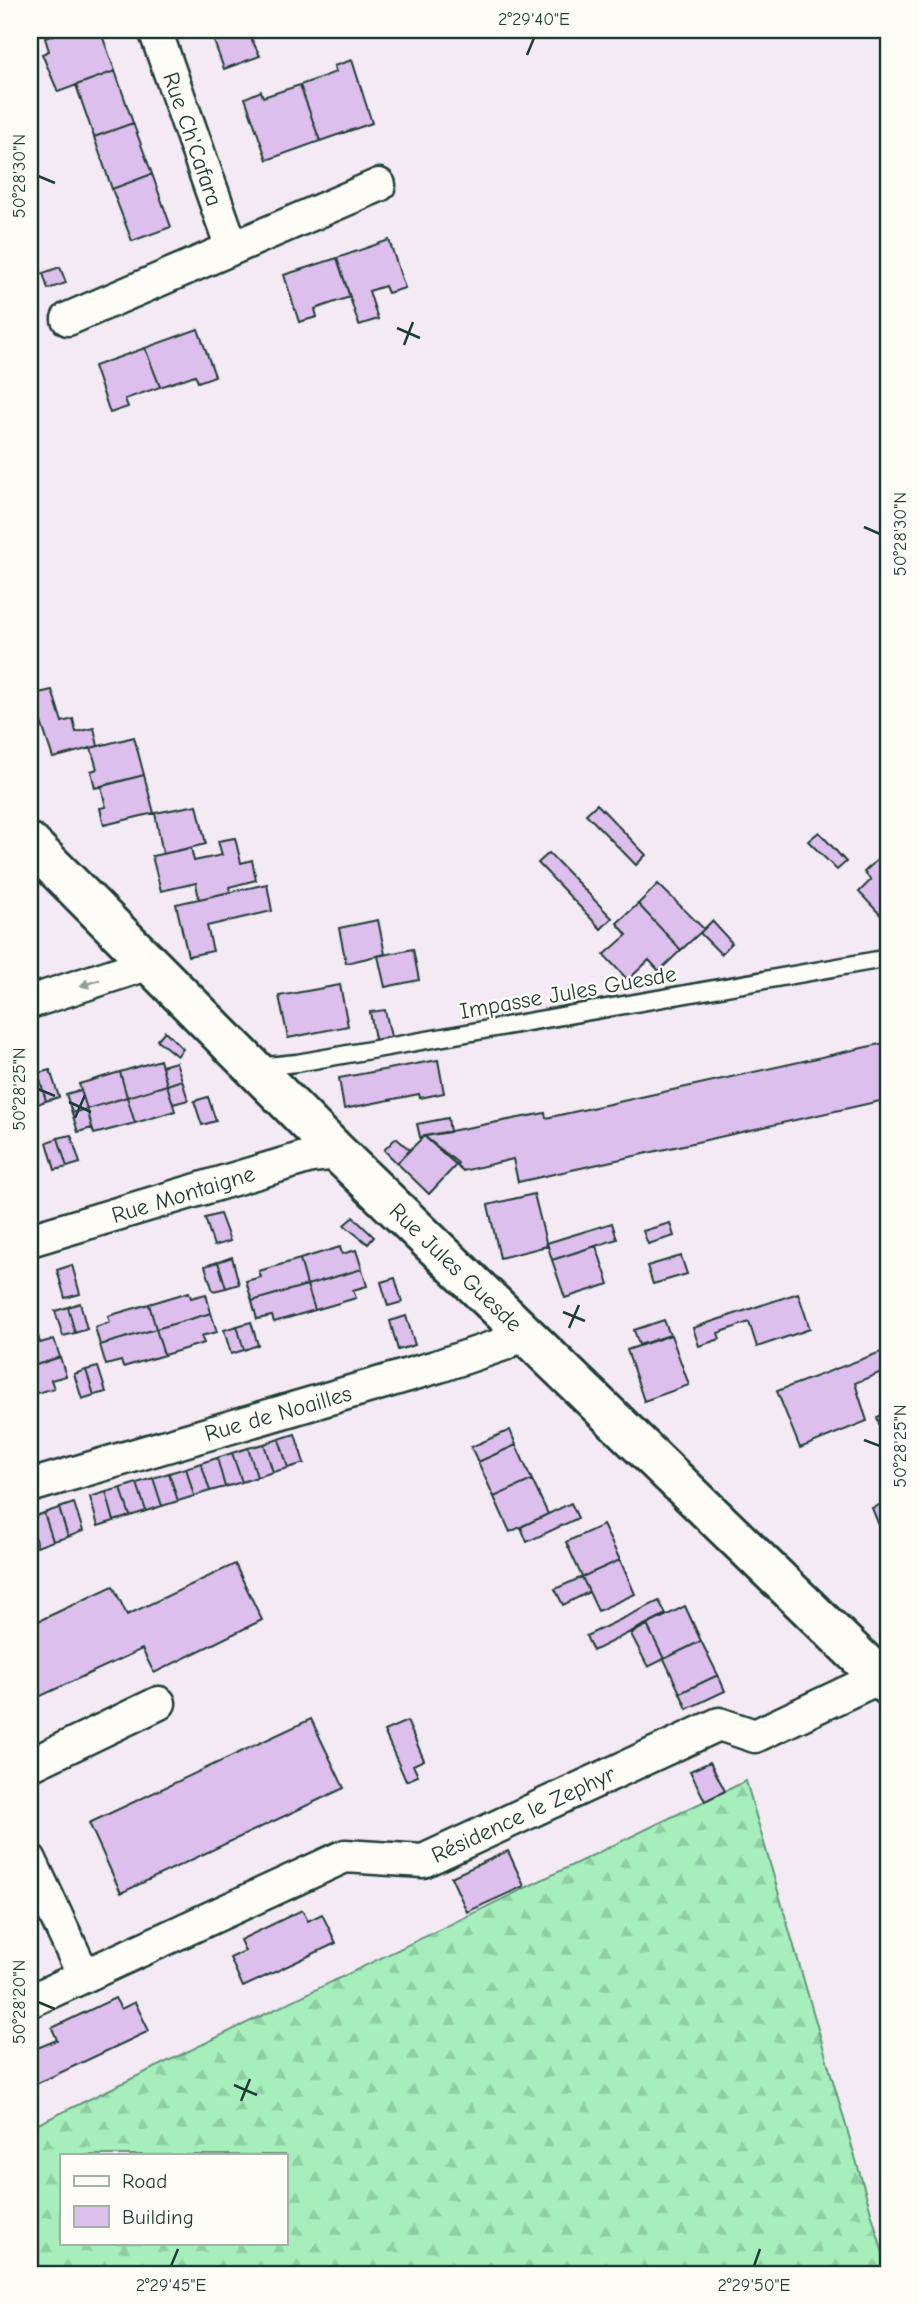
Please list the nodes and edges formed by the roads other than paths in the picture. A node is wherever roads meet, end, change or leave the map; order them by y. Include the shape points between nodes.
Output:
1 (155, 30) edge
2 (379, 186) dead end
3 (232, 248) junction
4 (68, 319) dead end
5 (30, 843) edge
6 (889, 958) edge
7 (150, 963) junction
8 (30, 1002) edge
9 (254, 1068) junction
10 (338, 1153) junction
11 (30, 1240) edge
12 (523, 1332) junction
13 (30, 1486) edge
14 (885, 1681) edge
15 (159, 1703) dead end
16 (30, 1765) edge
17 (30, 1860) edge
18 (84, 1976) junction
19 (30, 2001) edge

1 - 3 street, Rue Ch'Cafara
2 - 3 street
3 - 4 street
5 - 7 main road, Rue Jules Guesde
6 - 9 lane, Impasse Jules Guesde
7 -> 8 street
7 - 9 main road, Rue Jules Guesde
9 - 10 main road, Rue Jules Guesde
10 - 11 street, Rue Montaigne via 312,1156
10 - 12 main road, Rue Jules Guesde
12 - 13 street, Rue de Noailles via 504,1344 439,1366
12 - 14 main road, Rue Jules Guesde
14 - 18 street, Résidence le Zephyr via 755,1736 719,1724 423,1861 345,1856
15 - 16 street
17 - 18 street
18 - 19 street, Résidence le Zephyr

